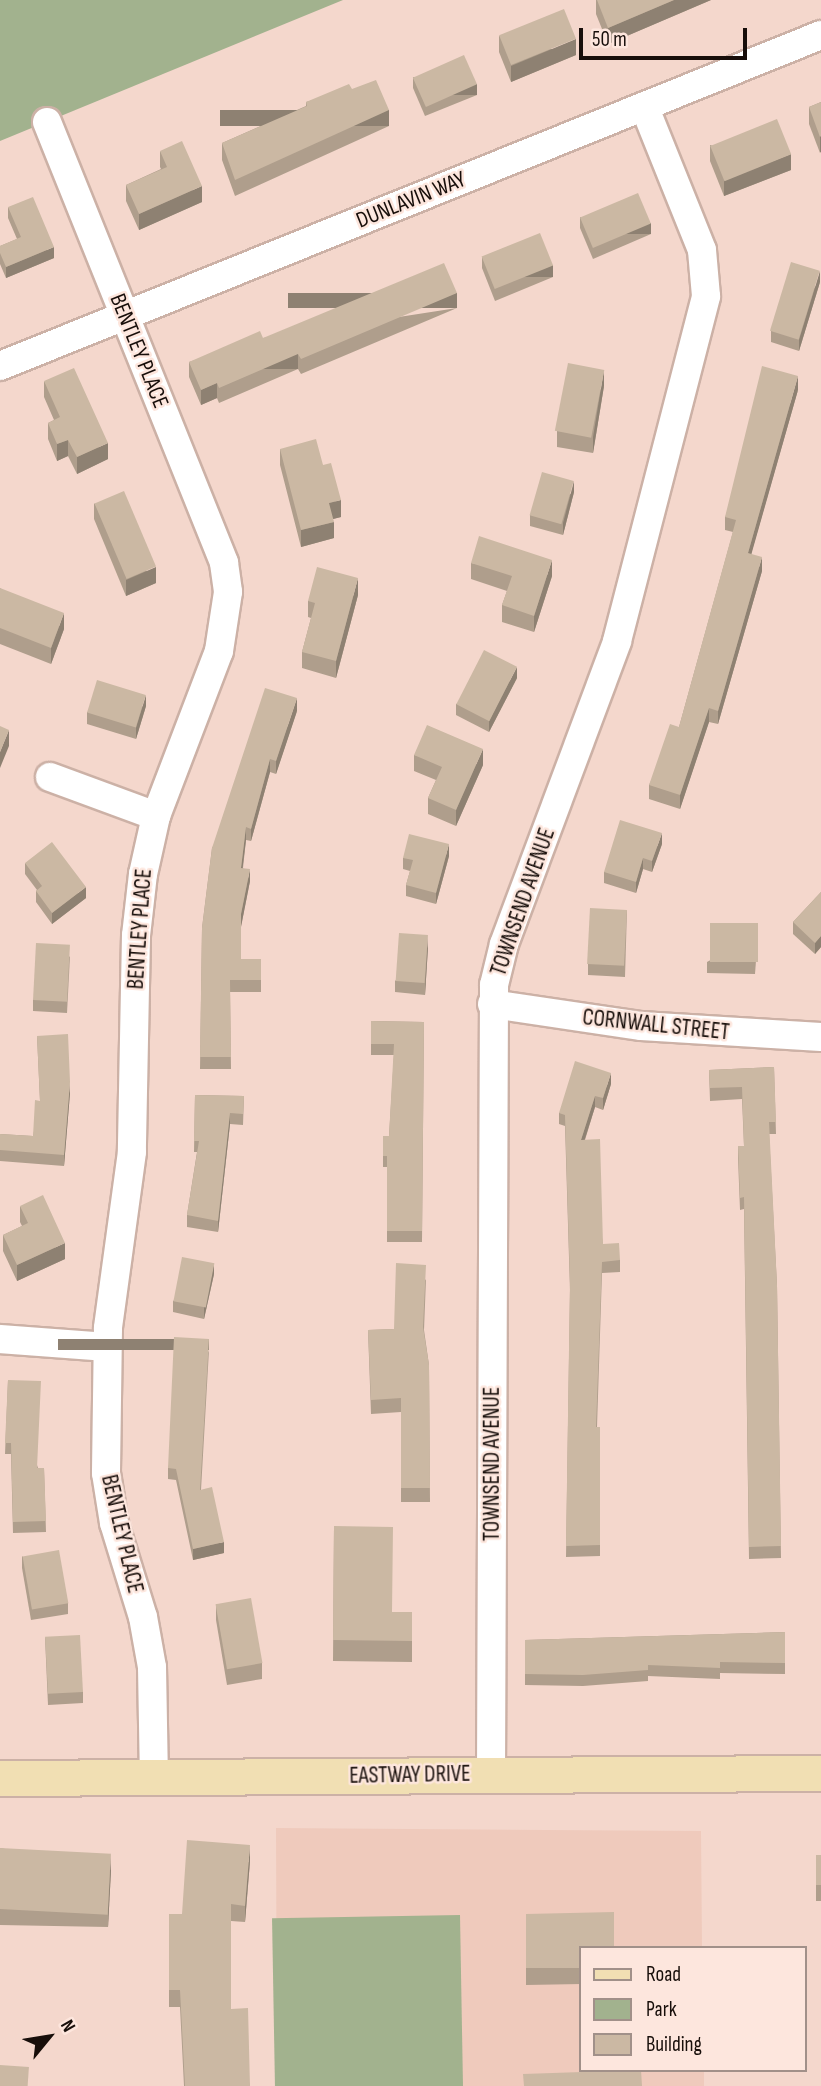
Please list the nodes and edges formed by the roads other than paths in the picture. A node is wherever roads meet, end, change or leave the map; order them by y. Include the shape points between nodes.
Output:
1 (821, 35) edge
2 (644, 106) junction
3 (47, 122) dead end
4 (125, 315) junction
5 (0, 366) edge
6 (50, 778) dead end
7 (156, 816) junction
8 (492, 1004) junction
9 (821, 1037) edge
10 (0, 1339) edge
11 (107, 1347) junction
12 (821, 1773) edge
13 (491, 1774) junction
14 (0, 1778) edge
15 (154, 1778) junction

1 - 2 street, DUNLAVIN WAY
2 - 4 street, DUNLAVIN WAY
2 - 8 street, TOWNSEND AVENUE via 702,250 704,309 617,641 504,944
3 - 4 street, BENTLEY PLACE
4 - 5 street, DUNLAVIN WAY
4 - 7 street, BENTLEY PLACE via 224,563 228,592 219,651
6 - 7 street
7 - 11 street, BENTLEY PLACE via 138,904 132,1152
8 - 9 street, CORNWALL STREET via 641,1026
8 - 13 street, TOWNSEND AVENUE
10 - 11 street
11 - 15 street, BENTLEY PLACE via 106,1473 152,1667
12 - 13 main road, EASTWAY DRIVE
13 - 15 main road, EASTWAY DRIVE
14 - 15 main road, EASTWAY DRIVE

